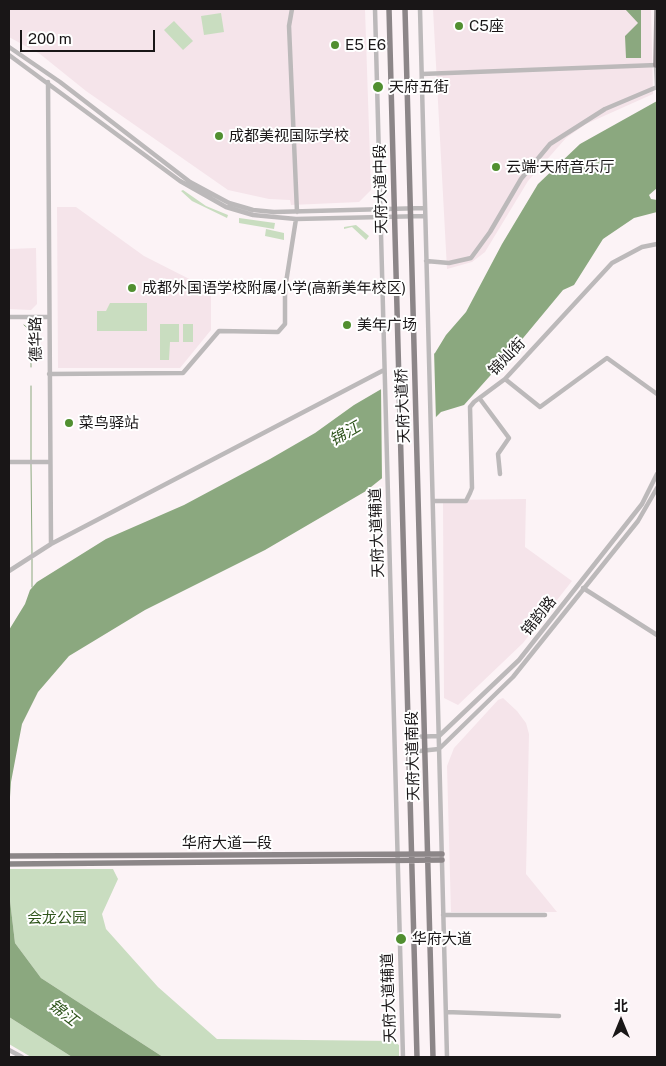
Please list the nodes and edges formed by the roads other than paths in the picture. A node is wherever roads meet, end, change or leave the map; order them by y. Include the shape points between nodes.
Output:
1 (292, 9) edge
2 (375, 9) edge
3 (389, 9) edge
4 (406, 9) edge
5 (420, 9) edge
6 (657, 9) edge
7 (9, 47) edge
8 (9, 55) edge
9 (657, 65) edge
10 (422, 74) junction
11 (48, 82) junction
12 (657, 87) edge
13 (425, 208) junction
14 (380, 209) junction
15 (394, 209) junction
16 (411, 209) junction
17 (297, 212) junction
18 (380, 216) junction
19 (394, 216) junction
20 (411, 216) junction
21 (425, 216) junction
22 (296, 219) junction
23 (657, 244) edge
24 (426, 261) junction
25 (9, 317) edge
26 (48, 318) junction
27 (414, 356) joint
28 (384, 370) junction
29 (49, 374) junction
30 (505, 379) junction
31 (657, 394) edge
32 (480, 399) junction
33 (417, 455) joint
34 (9, 462) edge
35 (50, 462) junction
36 (402, 473) joint
37 (500, 474) dead end
38 (657, 474) edge
39 (657, 488) edge
40 (432, 501) junction
41 (51, 544) junction
42 (9, 571) edge
43 (580, 586) junction
44 (585, 589) junction
45 (657, 635) edge
46 (425, 736) junction
47 (439, 736) junction
48 (410, 737) junction
49 (439, 749) junction
50 (410, 752) junction
51 (425, 752) junction
52 (398, 854) junction
53 (428, 854) junction
54 (11, 856) edge
55 (412, 857) junction
56 (442, 857) junction
57 (428, 860) junction
58 (398, 861) junction
59 (12, 864) edge
60 (443, 915) junction
61 (545, 915) dead end
62 (446, 1012) junction
63 (560, 1016) dead end
64 (9, 1050) edge
65 (22, 1057) edge
66 (403, 1057) edge
67 (417, 1057) edge
68 (433, 1057) edge
69 (447, 1057) edge

1 - 17 street via 289,26
2 - 14 street, 天府大道辅道
3 - 15 main road, 天府大道中段
4 - 16 main road, 天府大道中段
5 - 10 street
6 - 9 main road
7 - 17 street via 203,191 253,210
8 - 11 street
9 - 10 street
9 - 12 street
10 - 13 street
11 - 22 street via 180,181 215,202 253,215
11 - 26 street, 德华路
12 - 24 street via 605,109 550,144 521,178 471,258 449,263
13 - 16 street
13 - 21 street
14 - 15 street
14 - 17 street
14 - 18 street, 天府大道辅道
15 - 16 street
15 - 19 main road, 天府大道中段
16 - 20 main road, 天府大道中段
18 - 19 street
18 - 22 street
18 - 28 street, 天府大道辅道
19 - 20 street
19 - 36 main road, 天府大道中段
20 - 21 street
20 - 27 main road, 天府大道中段
21 - 24 street
22 - 29 street via 285,289 285,324 278,332 219,332 183,373
23 - 30 street, 锦灿街 via 625,254 603,270
24 - 40 street
25 - 26 street
26 - 29 street, 德华路
27 - 33 main road, 天府大道桥
28 - 41 street
28 - 52 street, 天府大道辅道
29 - 35 street, 德华路
30 - 31 street via 540,407 607,358
30 - 32 street, 锦灿街
32 - 37 street via 509,438 498,454
32 - 40 street, 锦灿街 via 470,407 470,493 466,501
33 - 46 main road, 天府大道南段
34 - 35 street
35 - 41 street, 德华路
36 - 48 main road, 天府大道南段
38 - 43 street, 锦韵路 via 642,504
39 - 44 street, 锦韵路 via 638,521
40 - 47 street
41 - 42 street
43 - 44 street
43 - 47 street, 锦韵路 via 519,660
44 - 45 street
44 - 49 street, 锦韵路 via 518,671
46 - 47 street
46 - 48 street
46 - 51 main road, 天府大道南段
47 - 49 street
48 - 50 main road, 天府大道南段
49 - 51 street
49 - 56 street
50 - 51 street
50 - 55 main road, 天府大道南段
51 - 53 main road, 天府大道南段
52 - 54 main road, 华府大道一段
52 - 55 main road, 华府大道一段
52 - 58 street, 天府大道辅道
53 - 55 main road, 华府大道一段
53 - 56 main road, 华府大道一段
53 - 57 main road, 天府大道南段
55 - 57 main road
55 - 58 main road
55 - 67 main road, 天府大道南段
56 - 57 main road
56 - 60 street
57 - 68 main road, 天府大道南段
58 - 59 main road
58 - 66 street, 天府大道辅道
60 - 61 street
60 - 62 street
62 - 63 street
62 - 69 street
64 - 65 street

